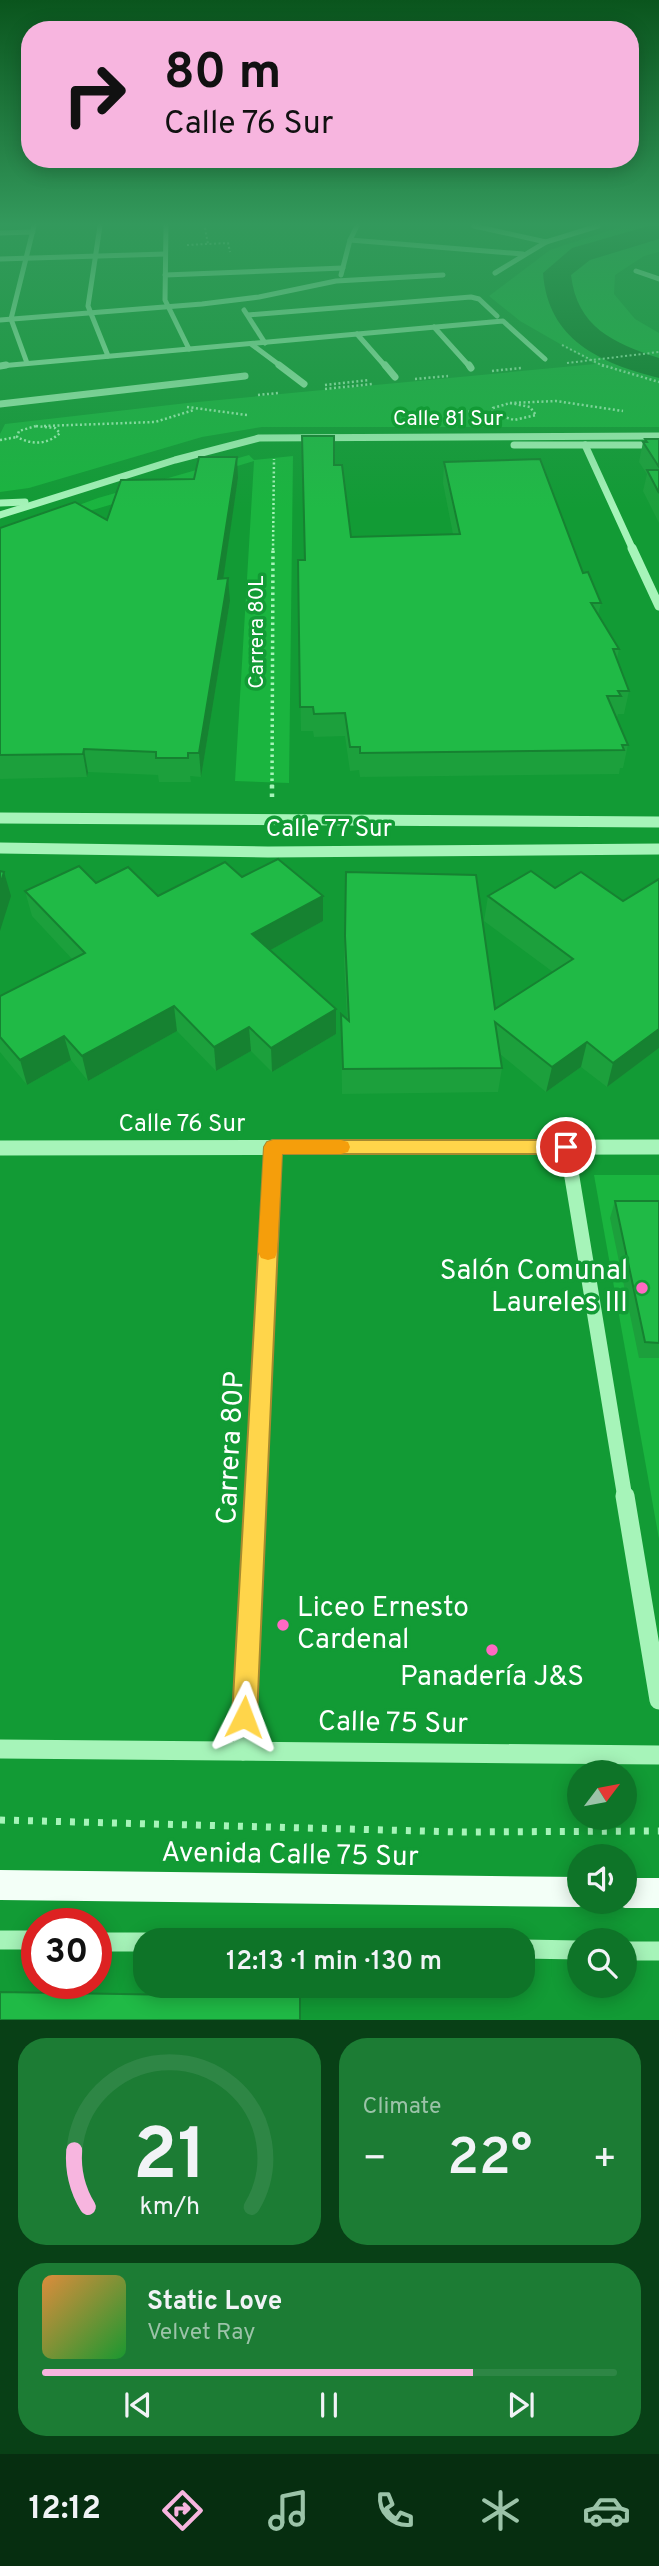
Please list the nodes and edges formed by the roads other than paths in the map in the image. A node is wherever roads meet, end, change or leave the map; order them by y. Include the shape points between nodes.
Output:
1 (11, 320) edge
2 (94, 320) edge
3 (175, 320) edge
4 (251, 320) edge
5 (490, 320) edge
6 (501, 320) edge
7 (434, 327) junction
8 (357, 334) junction
9 (265, 343) junction
10 (251, 344) junction
11 (189, 349) junction
12 (108, 356) junction
13 (545, 359) dead end
14 (27, 363) junction
15 (0, 366) edge
16 (471, 369) dead end
17 (245, 376) dead end
18 (395, 377) dead end
19 (304, 384) dead end
20 (0, 404) edge
21 (659, 436) edge
22 (237, 443) junction
23 (585, 445) junction
24 (659, 445) edge
25 (39, 501) junction
26 (0, 503) edge
27 (0, 515) edge
28 (659, 606) edge
29 (0, 818) edge
30 (659, 822) edge
31 (0, 848) edge
32 (659, 849) edge
33 (273, 1147) junction
34 (566, 1147) junction
35 (659, 1147) edge
36 (0, 1148) edge
37 (659, 1700) edge
38 (0, 1749) edge
39 (243, 1751) junction
40 (659, 1755) edge
41 (0, 1885) edge
42 (567, 1892) edge
43 (637, 1893) edge
44 (659, 1894) edge
45 (0, 1940) edge
46 (21, 1940) edge
47 (112, 1942) edge
48 (133, 1942) edge
49 (535, 1949) edge
50 (567, 1950) edge
51 (637, 1951) edge
52 (659, 1951) edge

1 - 14 street
2 - 12 street
3 - 11 street
4 - 9 street
5 - 7 street
6 - 13 street
7 - 8 street
7 - 16 street
8 - 9 street
8 - 18 street
9 - 10 street
10 - 11 street
10 - 19 street
11 - 12 street
12 - 14 street
14 - 15 street
17 - 20 street
21 - 22 street, Calle 81 Sur via 281,436
22 - 23 street, Calle 81 Sur
22 - 25 street, Calle 81 Sur
23 - 24 street, Calle 81 Sur
23 - 28 street
25 - 26 street, Calle 81 Sur
25 - 27 street, Calle 81 Sur
29 - 30 street, Calle 77 Sur
31 - 32 street, Calle 77 Sur via 268,852
33 - 34 street, Calle 76 Sur
33 - 36 street, Calle 76 Sur
33 - 39 street, Carrera 80P
34 - 35 street, Calle 76 Sur
34 - 37 street
38 - 39 street, Calle 75 Sur
39 - 40 street, Calle 75 Sur
41 - 42 main road, Avenida Calle 75 Sur
43 - 44 main road
45 - 46 street
47 - 48 street
49 - 50 street
51 - 52 street

